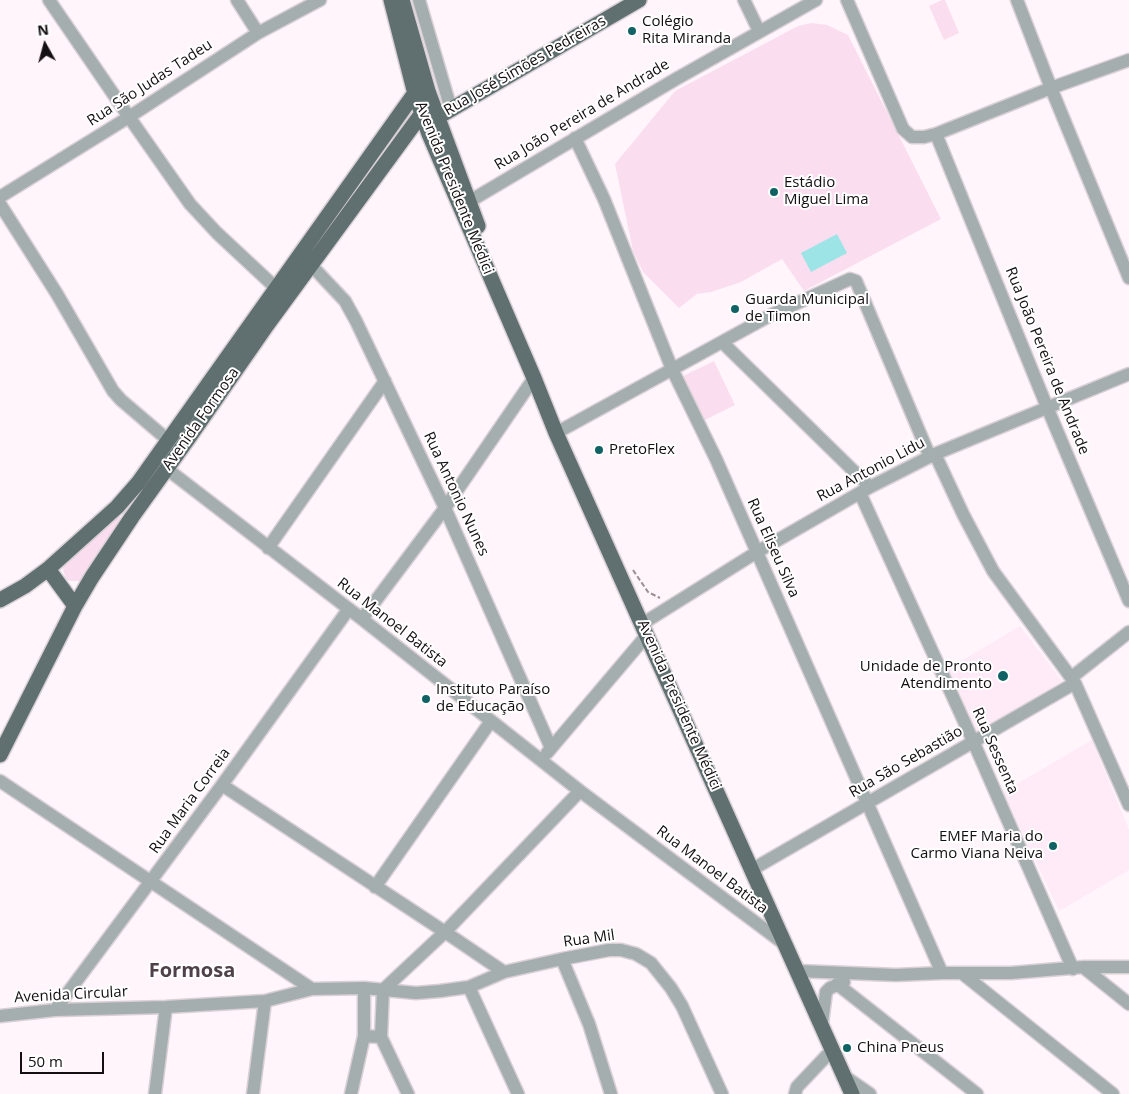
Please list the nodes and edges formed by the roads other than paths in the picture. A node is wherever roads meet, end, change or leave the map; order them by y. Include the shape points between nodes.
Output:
1 (49, 0) edge
2 (237, 0) edge
3 (320, 0) edge
4 (391, 0) edge
5 (402, 0) edge
6 (419, 0) edge
7 (638, 0) edge
8 (744, 0) edge
9 (816, 0) edge
10 (847, 0) edge
11 (1017, 0) edge
12 (759, 31) junction
13 (258, 33) junction
14 (1129, 60) edge
15 (424, 80) junction
16 (1051, 88) junction
17 (415, 94) junction
18 (431, 101) junction
19 (452, 109) junction
20 (421, 114) junction
21 (129, 117) junction
22 (438, 117) junction
23 (936, 134) junction
24 (574, 138) junction
25 (0, 197) edge
26 (470, 201) junction
27 (0, 204) edge
28 (312, 266) junction
29 (1129, 278) edge
30 (276, 288) junction
31 (507, 315) junction
32 (262, 321) junction
33 (722, 342) junction
34 (672, 369) junction
35 (1129, 374) edge
36 (534, 378) junction
37 (385, 381) junction
38 (216, 386) junction
39 (1047, 407) junction
40 (556, 433) junction
41 (170, 441) junction
42 (933, 456) junction
43 (167, 469) junction
44 (865, 490) junction
45 (117, 507) junction
46 (445, 508) junction
47 (132, 517) junction
48 (268, 548) junction
49 (757, 552) junction
50 (48, 569) junction
51 (0, 600) edge
52 (1129, 601) edge
53 (75, 606) junction
54 (348, 610) junction
55 (362, 620) junction
56 (645, 630) junction
57 (1129, 632) edge
58 (1074, 680) junction
59 (491, 720) junction
60 (973, 741) junction
61 (551, 748) junction
62 (0, 755) edge
63 (542, 760) junction
64 (0, 781) edge
65 (222, 785) junction
66 (580, 791) junction
67 (868, 803) junction
68 (1129, 805) edge
69 (753, 869) junction
70 (151, 883) junction
71 (375, 887) junction
72 (445, 932) junction
73 (788, 947) junction
74 (562, 959) junction
75 (1129, 967) edge
76 (1078, 968) junction
77 (798, 971) junction
78 (504, 972) junction
79 (942, 973) junction
80 (963, 974) junction
81 (896, 975) junction
82 (837, 984) junction
83 (469, 987) junction
84 (364, 988) junction
85 (312, 989) junction
86 (383, 990) junction
87 (266, 1001) junction
88 (1129, 1004) edge
89 (166, 1007) junction
90 (55, 1010) junction
91 (0, 1016) edge
92 (822, 1023) junction
93 (364, 1036) junction
94 (381, 1037) junction
95 (833, 1049) junction
96 (844, 1076) junction
97 (155, 1094) edge
98 (253, 1094) edge
99 (351, 1094) edge
100 (408, 1094) edge
101 (518, 1094) edge
102 (611, 1094) edge
103 (722, 1094) edge
104 (795, 1094) edge
105 (852, 1094) edge
106 (870, 1094) edge
107 (977, 1094) edge
108 (1113, 1094) edge

1 - 21 street
2 - 13 street
3 - 13 street, Rua São Judas Tadeu
4 - 17 main road, Avenida Presidente Médici
5 - 15 main road, Avenida Presidente Médici
6 - 19 street
7 - 19 main road, Rua José Simões Pedreiras
8 - 12 street
9 - 12 street, Rua João Pereira de Andrade
10 - 23 street via 903,129 916,138
11 - 16 street
12 - 24 street, Rua João Pereira de Andrade
13 - 21 street, Rua São Judas Tadeu
14 - 16 street
15 - 17 main road, Avenida Formosa
15 - 18 main road, Avenida Presidente Médici
16 - 23 street
16 - 29 street
17 - 20 main road, Avenida Presidente Médici
17 - 30 main road, Avenida Formosa
18 - 20 main road, Avenida Formosa
18 - 22 main road, Avenida Presidente Médici
19 - 22 main road, Rua José Simões Pedreiras
20 - 28 main road, Avenida Formosa
20 - 31 main road, Avenida Presidente Médici
21 - 25 street, Rua São Judas Tadeu
21 - 30 street via 190,204
22 - 26 main road, Avenida Presidente Médici
23 - 39 street, Rua João Pereira de Andrade
24 - 26 street, Rua João Pereira de Andrade
24 - 34 street, Rua Eliseu Silva via 604,199
26 - 31 main road, Avenida Presidente Médici
27 - 41 street via 113,391
28 - 32 main road, Avenida Formosa
28 - 37 street, Rua Antonio Nunes via 345,301
30 - 32 main road, Avenida Formosa
31 - 36 main road, Avenida Presidente Médici
32 - 38 main road, Avenida Formosa
33 - 34 street
33 - 42 street via 771,315 850,279 856,281
33 - 44 street
34 - 40 street
34 - 49 street, Rua Eliseu Silva
35 - 39 street, Rua Antonio Lidu
36 - 40 main road, Avenida Presidente Médici
36 - 46 street
37 - 46 street, Rua Antonio Nunes
37 - 48 street
38 - 41 main road, Avenida Formosa
38 - 43 main road, Avenida Formosa
39 - 42 street, Rua Antonio Lidu
39 - 52 street, Rua João Pereira de Andrade
40 - 56 main road, Avenida Presidente Médici
41 - 45 main road, Avenida Formosa
42 - 44 street, Rua Antonio Lidu
42 - 58 street via 993,570
43 - 47 main road, Avenida Formosa
43 - 48 street, Rua Manoel Batista
44 - 49 street, Rua Antonio Lidu
44 - 60 street, Rua Sessenta
45 - 47 main road
45 - 50 main road, Avenida Formosa
46 - 55 street
46 - 61 street, Rua Antonio Nunes
47 - 53 main road, Avenida Formosa
48 - 54 street, Rua Manoel Batista
49 - 56 street, Rua Antonio Lidu via 676,603
49 - 67 street, Rua Eliseu Silva
50 - 51 main road, Avenida Formosa
50 - 53 main road
53 - 62 main road, Avenida Formosa
54 - 55 street, Rua Manoel Batista
54 - 65 street, Rua Maria Correia
55 - 59 street, Rua Manoel Batista
56 - 61 street, Rua Antonio Lidu
56 - 69 main road, Avenida Presidente Médici
57 - 58 street, Rua São Sebastião
58 - 60 street, Rua São Sebastião
58 - 68 street
59 - 63 street, Rua Manoel Batista
59 - 71 street
60 - 67 street, Rua São Sebastião
60 - 76 street, Rua Sessenta
61 - 63 street, Rua Antonio Lidu
63 - 66 street, Rua Manoel Batista
64 - 70 street
65 - 70 street, Rua Maria Correia
65 - 71 street
66 - 72 street
66 - 73 street, Rua Manoel Batista
67 - 69 street, Rua São Sebastião
67 - 79 street, Rua Eliseu Silva
69 - 73 main road, Avenida Presidente Médici
70 - 85 street
70 - 90 street, Rua Maria Correia
71 - 72 street
72 - 78 street
72 - 86 street
73 - 77 main road, Avenida Presidente Médici
74 - 78 street, Rua Mil
74 - 102 street via 589,1024
74 - 103 street, Rua Mil via 621,950 650,963 682,1006
75 - 76 street
76 - 80 street via 1011,974
76 - 88 street
77 - 81 street
77 - 92 main road, Avenida Presidente Médici
78 - 83 street, Rua Mil
79 - 80 street
79 - 81 street
80 - 108 street
81 - 82 street
82 - 92 street via 826,992
82 - 107 street
83 - 86 street, Rua Mil via 416,993
83 - 101 street
84 - 85 street, Avenida Circular
84 - 86 street, Avenida Circular
84 - 93 street
85 - 87 street, Avenida Circular
86 - 94 street
87 - 89 street, Avenida Circular
87 - 98 street
89 - 90 street, Avenida Circular
89 - 97 street
90 - 91 street, Avenida Circular
92 - 95 main road, Avenida Presidente Médici
93 - 94 street
93 - 99 street
94 - 100 street
95 - 96 main road, Avenida Presidente Médici
95 - 104 street via 797,1087
96 - 105 main road, Avenida Presidente Médici
96 - 106 street

